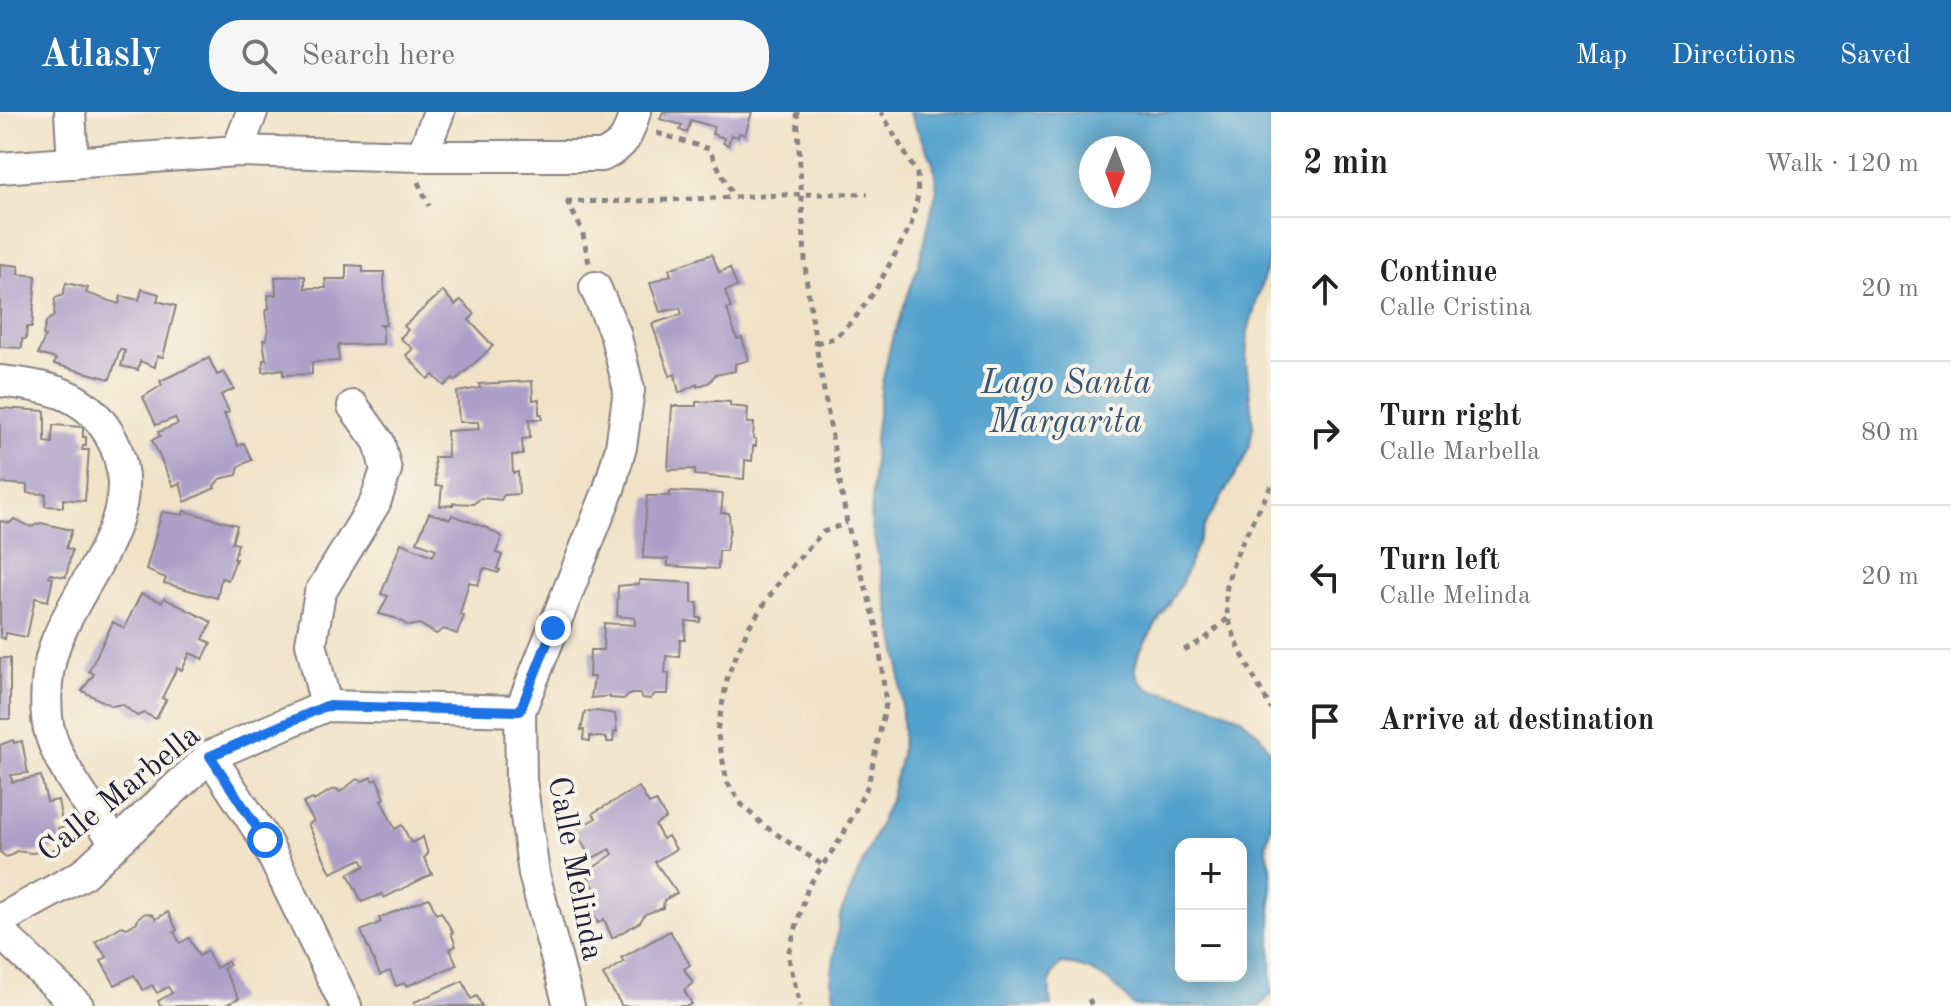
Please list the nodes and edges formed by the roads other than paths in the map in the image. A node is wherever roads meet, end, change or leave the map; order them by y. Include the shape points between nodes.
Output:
1 (70, 112) edge
2 (252, 112) edge
3 (439, 112) edge
4 (633, 118) edge
5 (237, 151) junction
6 (422, 156) junction
7 (73, 163) junction
8 (0, 168) edge
9 (595, 287) road end
10 (0, 381) edge
11 (353, 406) dead end
12 (326, 706) junction
13 (520, 711) junction
14 (210, 756) junction
15 (116, 843) junction
16 (0, 920) edge
17 (0, 932) edge
18 (78, 1006) edge
19 (346, 1006) edge
20 (569, 1006) edge

1 - 7 street
2 - 5 street
3 - 6 street
4 - 6 street via 620,147 602,156
5 - 6 street
5 - 7 street
7 - 8 street
9 - 13 street, Calle Melinda via 615,333 629,390 621,447
10 - 15 street via 72,397 98,414 120,452 125,492 116,528 55,646 47,676 47,720 64,768
11 - 12 street via 379,442 386,470 375,503 320,593 311,643
12 - 13 street, Calle Marbella
12 - 14 street, Calle Marbella
13 - 20 street, Calle Melinda via 521,780 534,874
14 - 15 street, Calle Marbella
14 - 19 street via 265,840
15 - 16 street, Calle Marbella via 82,875
17 - 18 street

